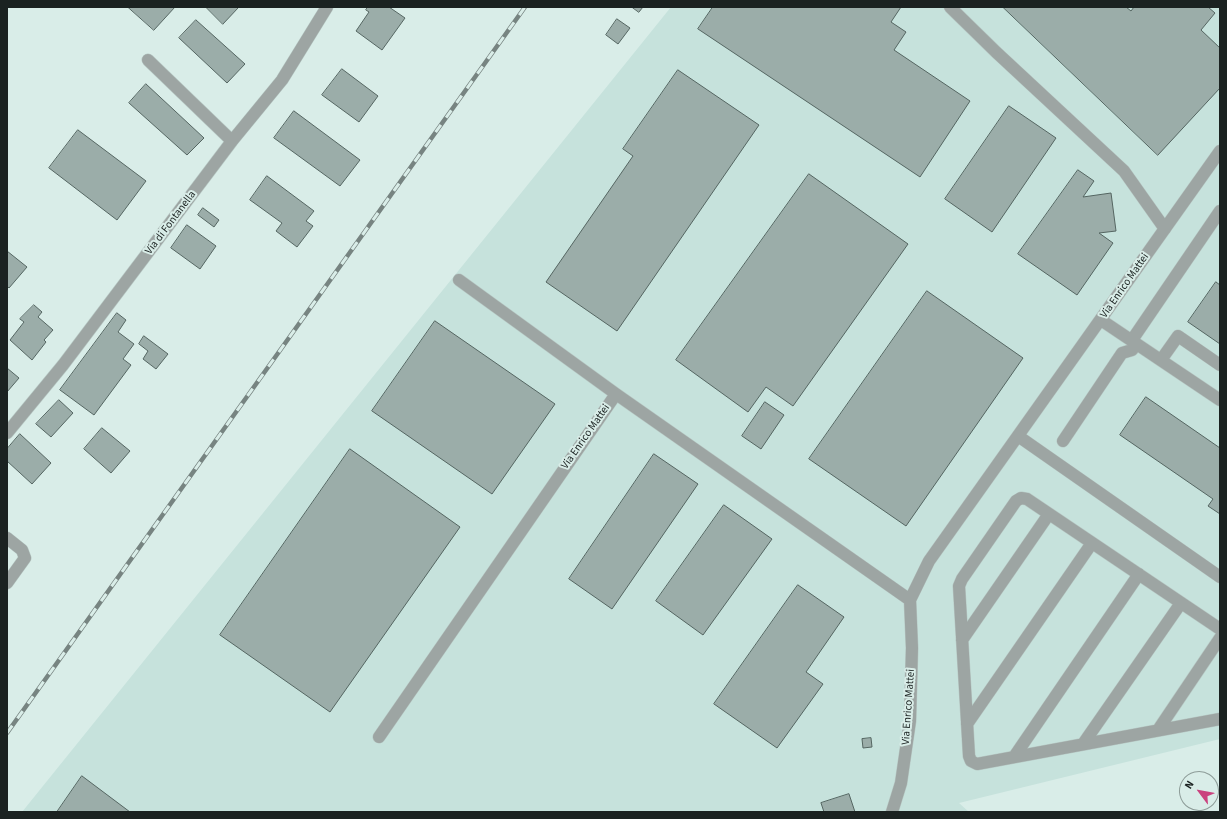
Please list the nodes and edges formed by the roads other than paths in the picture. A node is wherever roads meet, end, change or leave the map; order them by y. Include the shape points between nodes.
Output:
1 (328, 7) edge
2 (950, 7) edge
3 (148, 60) dead end
4 (232, 141) junction
5 (1220, 151) edge
6 (1220, 211) edge
7 (1165, 229) junction
8 (460, 280) dead end
9 (1102, 320) junction
10 (1134, 342) junction
11 (1162, 360) junction
12 (1220, 365) edge
13 (616, 394) junction
14 (1220, 400) edge
15 (7, 433) edge
16 (1018, 436) junction
17 (1062, 441) dead end
18 (1049, 514) junction
19 (7, 538) edge
20 (1092, 543) junction
21 (1139, 574) junction
22 (1220, 577) edge
23 (7, 583) edge
24 (910, 600) junction
25 (1181, 603) junction
26 (1220, 629) edge
27 (1220, 638) edge
28 (962, 640) junction
29 (1220, 719) edge
30 (967, 724) junction
31 (1158, 730) junction
32 (379, 737) dead end
33 (1083, 744) junction
34 (1014, 758) junction
35 (892, 812) edge

1 - 4 street, Via di Fontanella via 282,80
2 - 7 street via 1124,171
3 - 4 street
4 - 15 street, Via di Fontanella via 63,365
5 - 7 street, Via Enrico Mattei
6 - 10 street
7 - 9 street, Via Enrico Mattei
8 - 13 street
9 - 10 street
9 - 16 street, Via Enrico Mattei
10 - 11 street
10 - 17 street via 1132,350 1122,353
11 - 12 street via 1178,336
11 - 14 street
13 - 24 street, Via Enrico Mattei
13 - 32 street, Via Enrico Mattei
16 - 22 street
16 - 24 street, Via Enrico Mattei via 929,561
18 - 20 street
18 - 28 street
18 - 28 street via 1027,499 1021,498 1016,501 962,579 959,586
19 - 23 street via 22,550 24,558
20 - 21 street
20 - 30 street
21 - 25 street
21 - 34 street
24 - 35 street, Via Enrico Mattei via 910,721 901,783
25 - 26 street
25 - 33 street
27 - 31 street
28 - 30 street
29 - 31 street
30 - 34 street via 971,761 977,764
31 - 33 street
33 - 34 street

